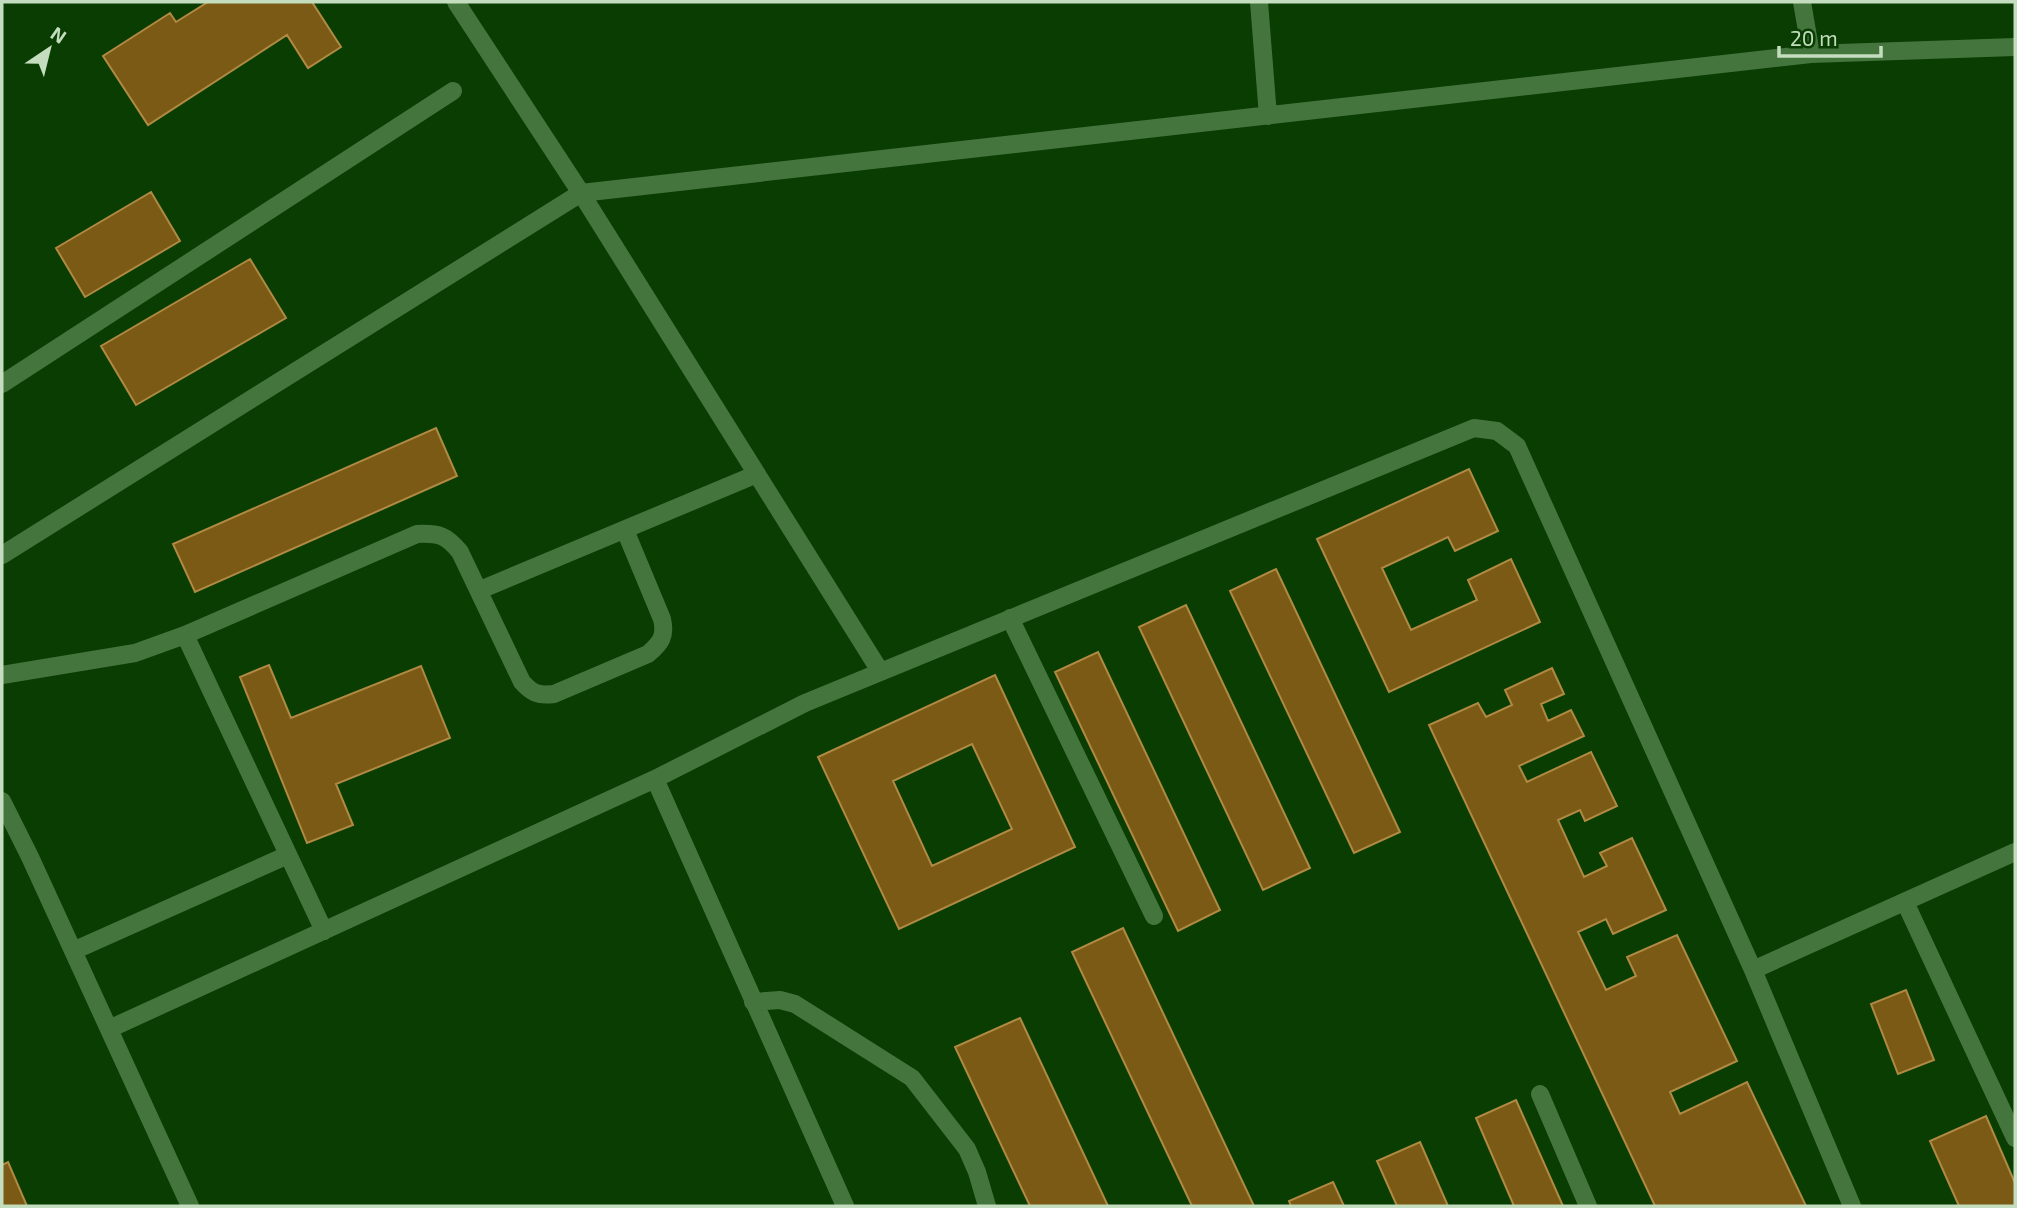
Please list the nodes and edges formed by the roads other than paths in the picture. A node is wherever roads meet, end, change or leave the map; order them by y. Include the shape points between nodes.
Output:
1 (456, 2) edge
2 (1259, 2) edge
3 (1802, 2) edge
4 (2015, 47) edge
5 (1811, 54) junction
6 (453, 91) dead end
7 (1268, 116) junction
8 (581, 192) junction
9 (2, 384) edge
10 (757, 474) junction
11 (625, 530) junction
12 (2, 555) edge
13 (480, 590) junction
14 (1010, 618) junction
15 (185, 635) junction
16 (880, 671) junction
17 (2, 675) edge
18 (655, 779) junction
19 (2, 801) edge
20 (2015, 852) edge
21 (288, 855) junction
22 (1905, 902) junction
23 (1154, 916) dead end
24 (324, 931) junction
25 (73, 951) junction
26 (1753, 970) junction
27 (754, 1002) junction
28 (109, 1028) junction
29 (1540, 1094) dead end
30 (2015, 1138) edge
31 (190, 1206) edge
32 (845, 1206) edge
33 (987, 1206) edge
34 (1588, 1206) edge
35 (1852, 1206) edge

1 - 8 lane
2 - 7 lane
3 - 5 lane
4 - 5 lane
5 - 7 lane
6 - 9 lane
7 - 8 lane
8 - 10 lane
8 - 12 lane
10 - 11 lane
10 - 16 lane
11 - 13 lane
11 - 13 lane via 665,632 648,654 554,694 532,693 522,682
13 - 15 lane via 449,538 416,534
14 - 16 lane
14 - 23 lane
14 - 26 lane via 1474,428 1497,430 1517,446
15 - 17 lane via 115,657
15 - 21 lane
16 - 18 lane via 805,703
18 - 24 lane
18 - 27 lane
19 - 25 lane
20 - 22 lane
21 - 24 lane
21 - 25 lane
22 - 26 lane
22 - 30 lane
24 - 28 lane
25 - 28 lane
26 - 35 lane
27 - 32 lane
27 - 33 lane via 794,1003 912,1078 967,1149
28 - 31 lane
29 - 34 lane

